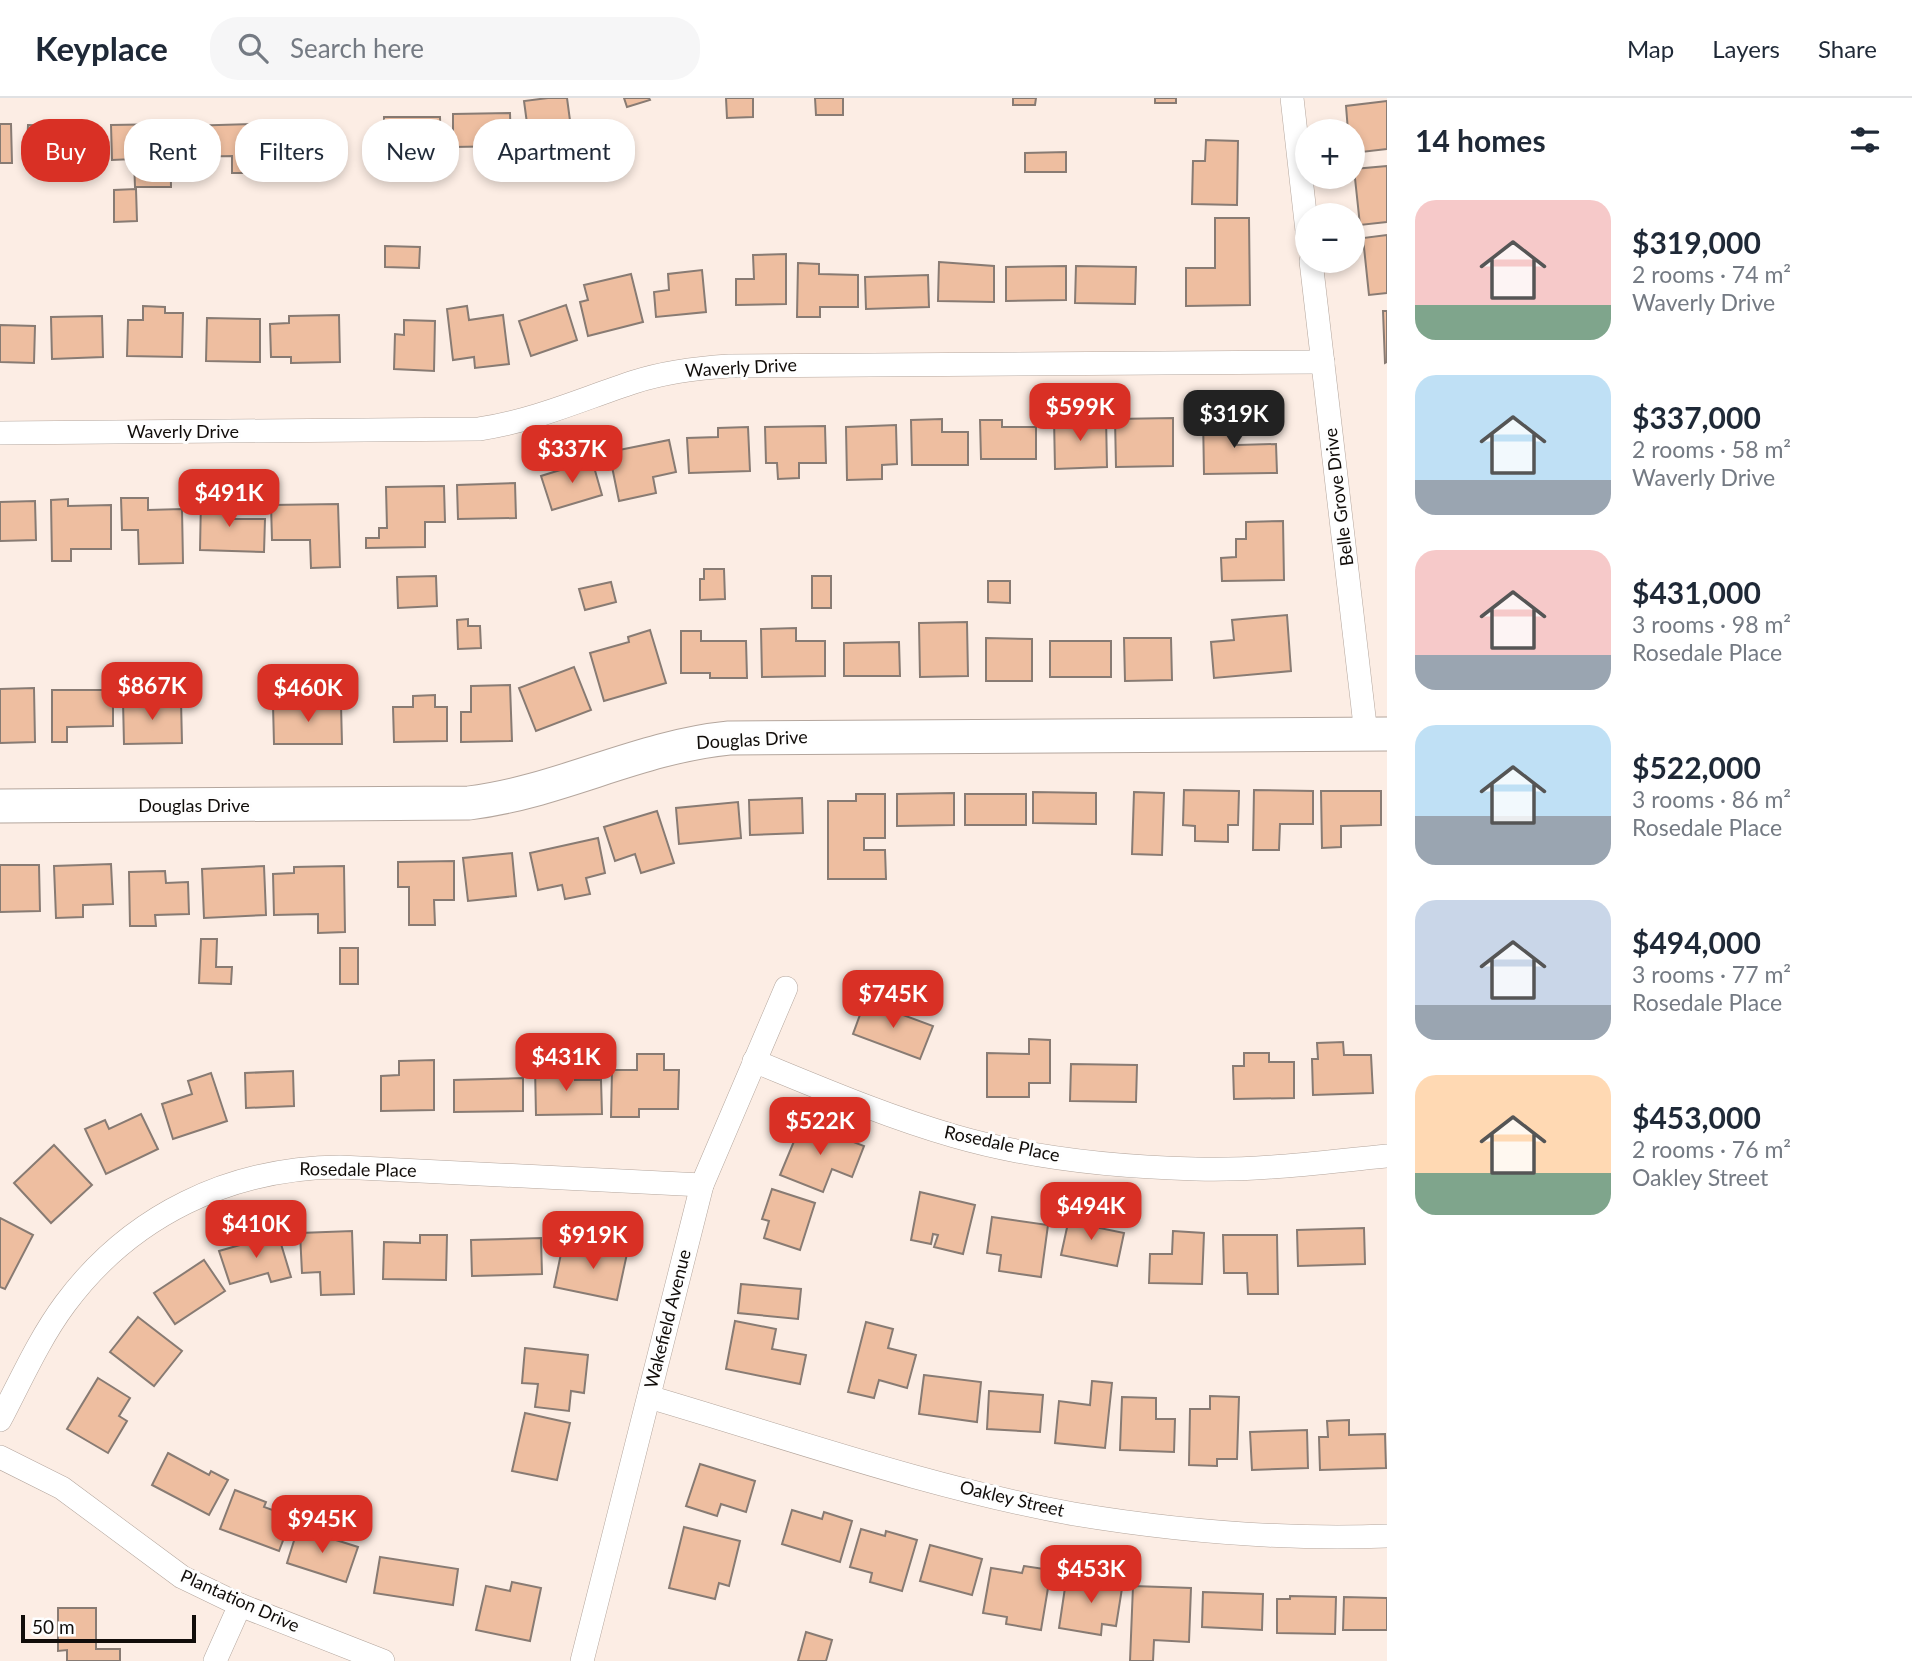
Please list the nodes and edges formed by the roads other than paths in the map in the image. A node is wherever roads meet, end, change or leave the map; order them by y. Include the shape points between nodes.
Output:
1 (1292, 98) edge
2 (1304, 203) edge
3 (1312, 273) edge
4 (1323, 362) junction
5 (0, 433) edge
6 (1377, 734) edge
7 (0, 806) edge
8 (786, 988) dead end
9 (754, 1060) junction
10 (1387, 1156) edge
11 (702, 1185) junction
12 (649, 1397) junction
13 (0, 1420) edge
14 (0, 1457) edge
15 (1387, 1536) edge
16 (240, 1605) junction
17 (215, 1661) edge
18 (383, 1661) edge
19 (582, 1661) edge

1 - 2 street
3 - 4 street, Belle Grove Drive
4 - 5 street, Waverly Drive via 729,366 664,374 548,414 479,429
4 - 6 street, Belle Grove Drive
6 - 7 street, Douglas Drive via 729,738 662,748 545,789 469,803
8 - 9 street, Wakefield Avenue
9 - 10 street, Rosedale Place via 847,1100 935,1130 1072,1158 1196,1169
9 - 11 street, Wakefield Avenue
11 - 12 street, Wakefield Avenue
11 - 13 street, Rosedale Place via 340,1167 304,1167 235,1181 174,1207 104,1261 64,1306
12 - 15 street, Oakley Street via 941,1483 1074,1513 1249,1533
12 - 19 street, Wakefield Avenue
14 - 16 street, Plantation Drive via 62,1488 182,1577
16 - 17 street
16 - 18 street, Plantation Drive

